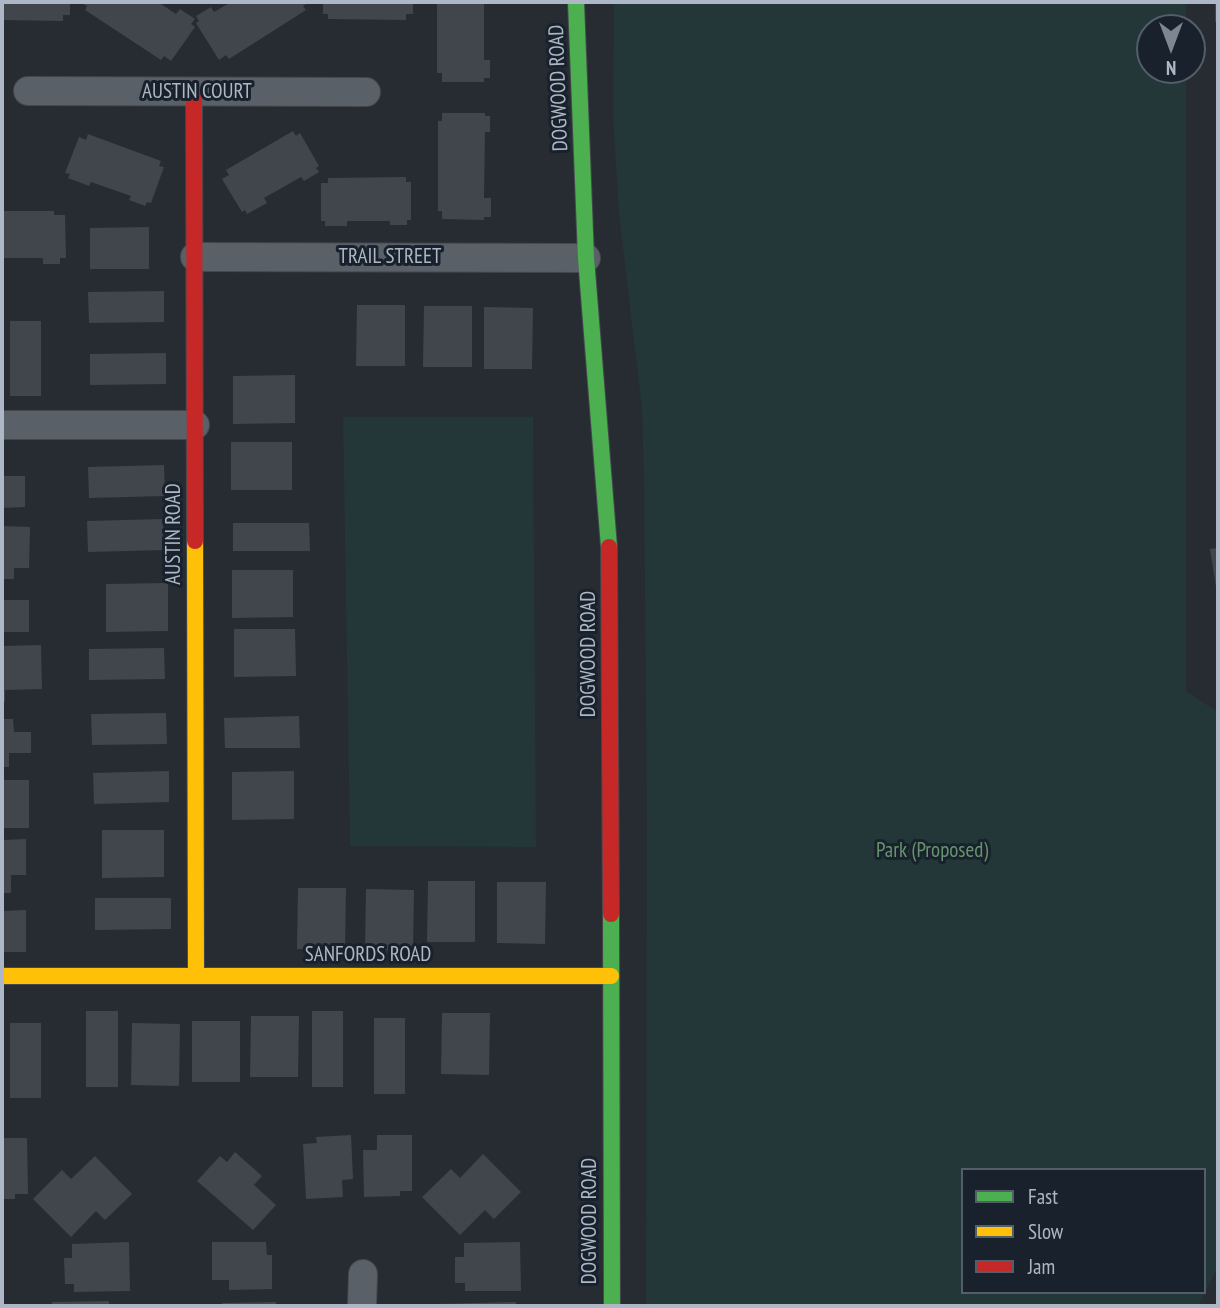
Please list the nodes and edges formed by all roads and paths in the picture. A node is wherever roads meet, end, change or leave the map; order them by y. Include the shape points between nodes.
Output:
1 (576, 2) edge
2 (28, 91) dead end
3 (194, 92) junction
4 (366, 92) dead end
5 (195, 257) junction
6 (586, 258) junction
7 (2, 425) edge
8 (195, 425) junction
9 (2, 976) edge
10 (196, 976) junction
11 (611, 976) junction
12 (363, 1274) dead end
13 (362, 1306) edge
14 (612, 1306) edge

1 - 6 street, DOGWOOD ROAD
2 - 3 street, AUSTIN COURT
3 - 4 street, AUSTIN COURT
3 - 5 street, AUSTIN ROAD
5 - 6 street, TRAIL STREET
5 - 8 street, AUSTIN ROAD
6 - 11 street, DOGWOOD ROAD via 610,559
7 - 8 street
8 - 10 street, AUSTIN ROAD
9 - 10 street, SANFORDS ROAD
10 - 11 street, SANFORDS ROAD
11 - 14 street, DOGWOOD ROAD
12 - 13 street

